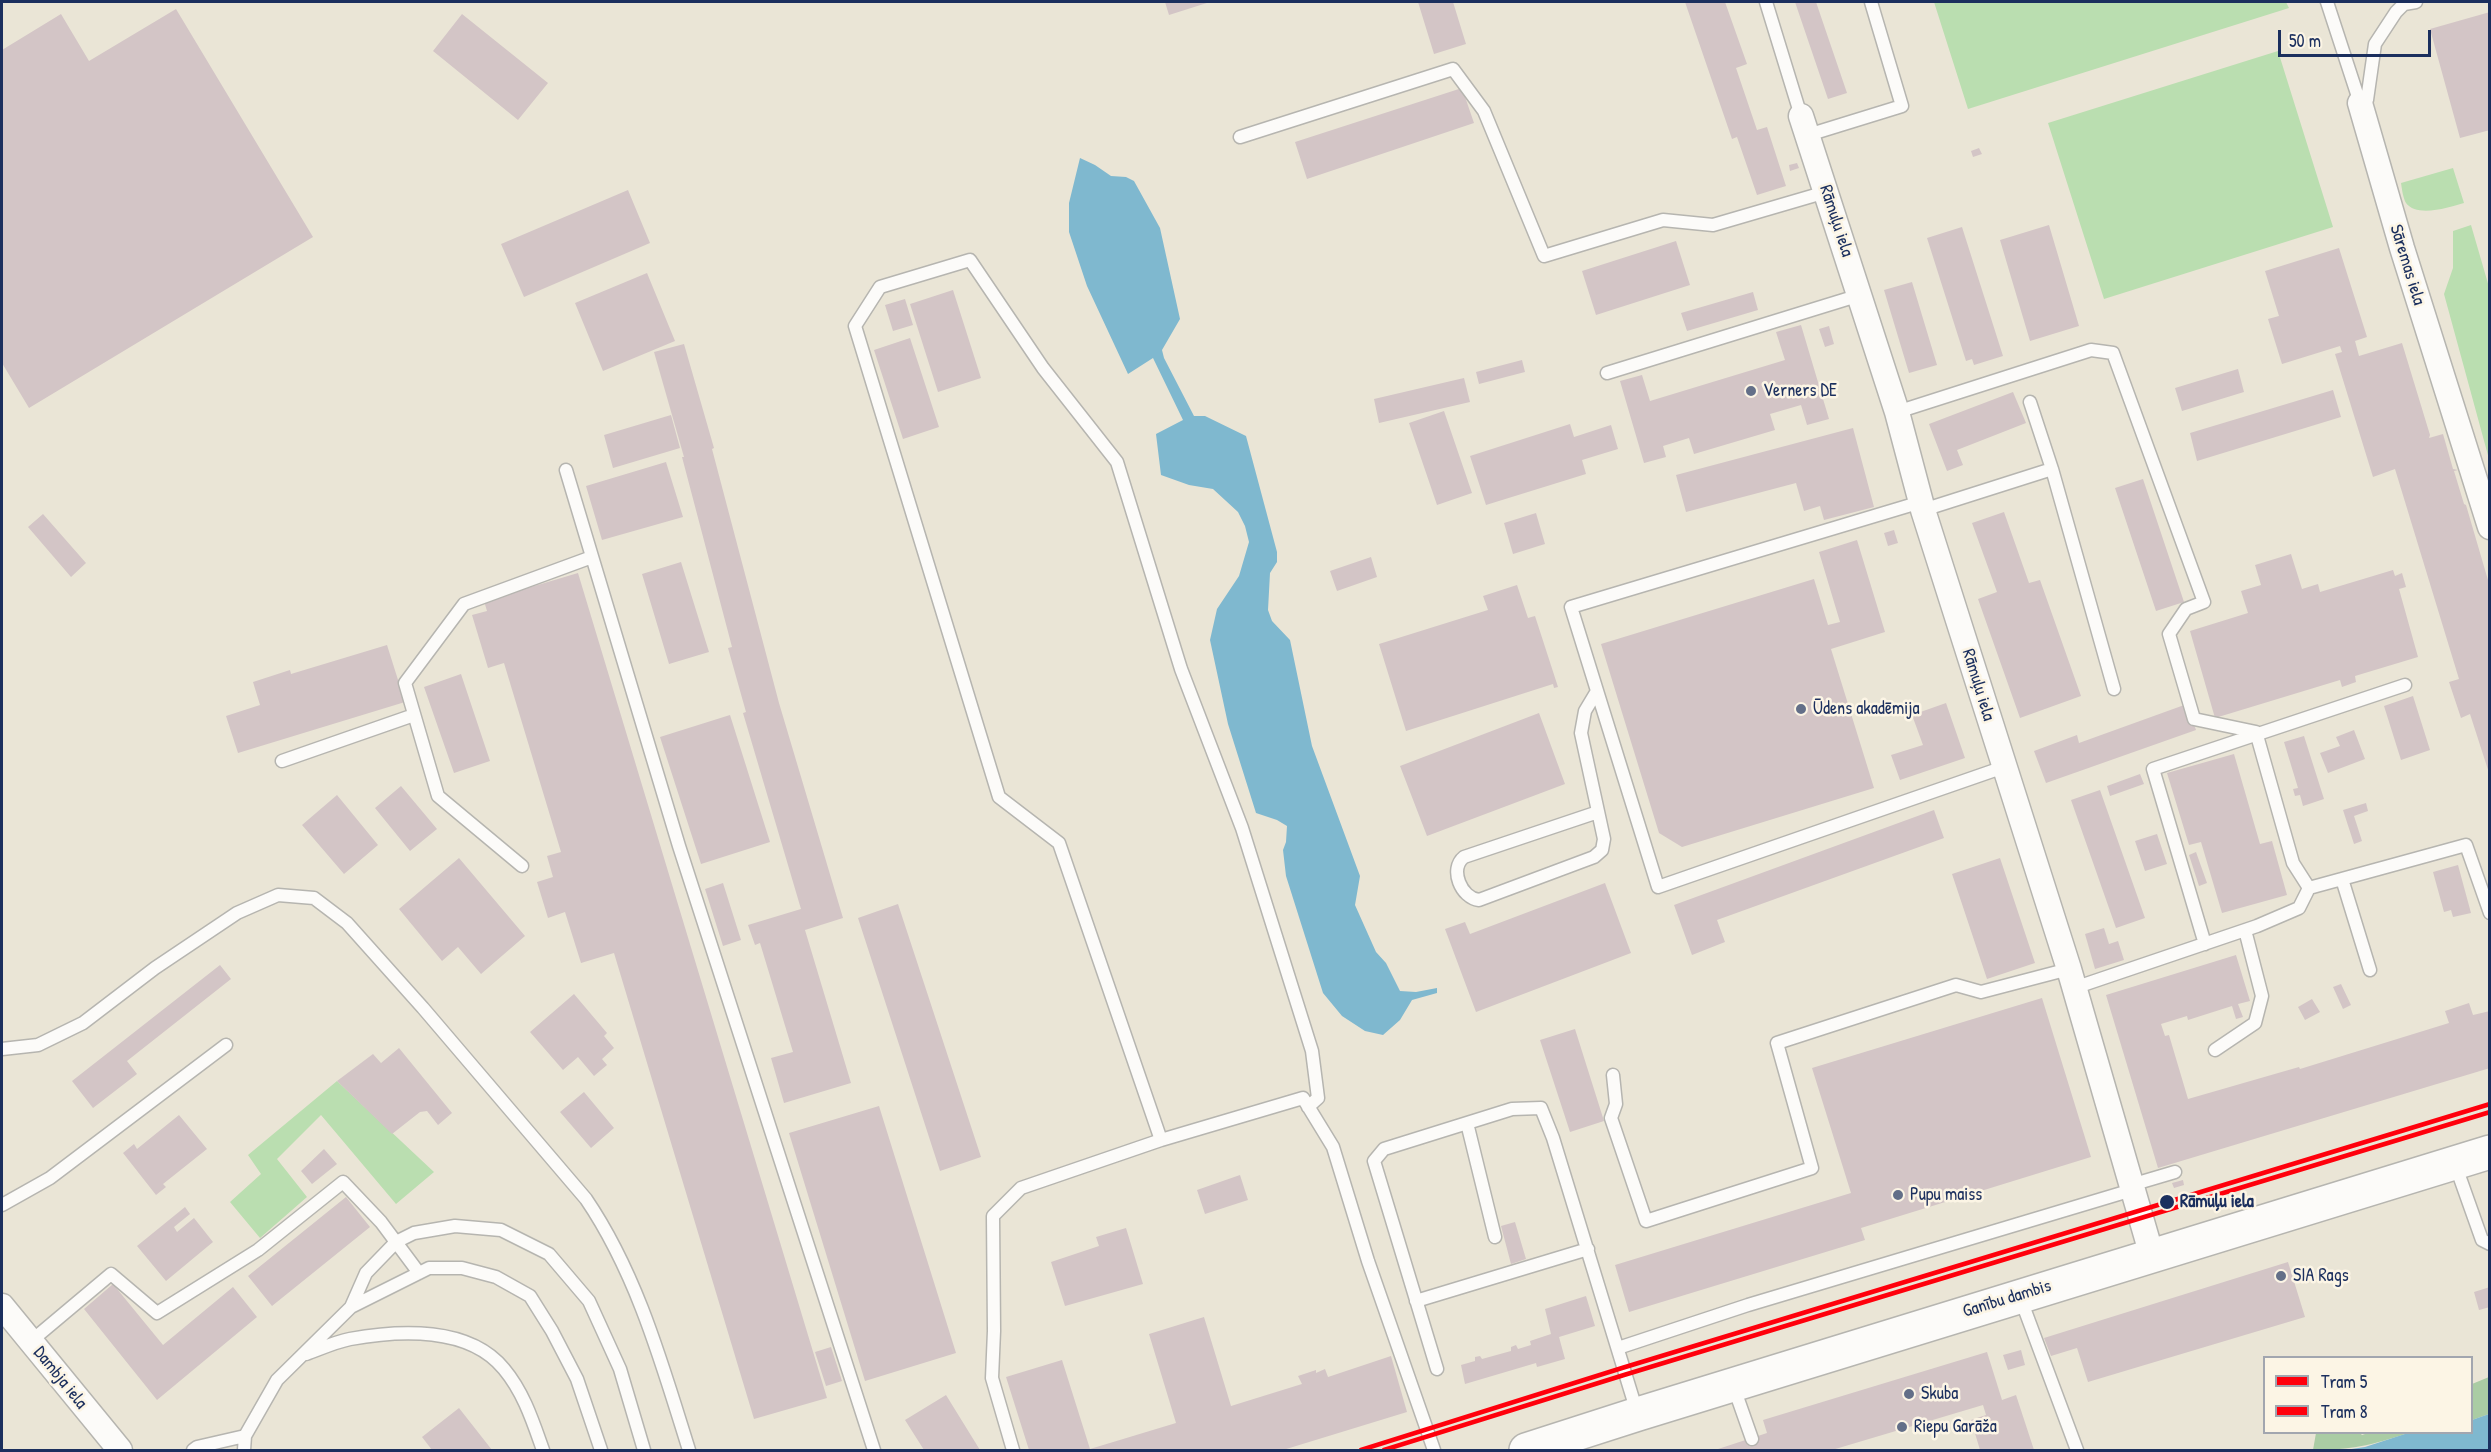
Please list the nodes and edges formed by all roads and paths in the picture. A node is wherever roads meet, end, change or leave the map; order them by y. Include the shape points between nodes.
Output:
1 (1766, 2) edge
2 (1871, 2) edge
3 (2327, 2) edge
4 (2416, 2) edge
5 (2360, 102) junction
6 (1805, 125) junction
7 (1240, 137) dead end
8 (1826, 192) junction
9 (1860, 295) junction
10 (1607, 373) dead end
11 (2030, 402) dead end
12 (1897, 412) junction
13 (2052, 469) junction
14 (566, 470) dead end
15 (1922, 506) junction
16 (2490, 527) edge
17 (592, 557) junction
18 (2405, 685) dead end
19 (2114, 689) dead end
20 (1597, 691) junction
21 (414, 715) junction
22 (2256, 734) junction
23 (282, 761) dead end
24 (2004, 767) junction
25 (1598, 812) junction
26 (522, 866) dead end
27 (2342, 879) junction
28 (2309, 888) junction
29 (2490, 913) edge
30 (2245, 930) junction
31 (2205, 944) junction
32 (2370, 970) dead end
33 (2072, 978) junction
34 (226, 1045) dead end
35 (2, 1049) edge
36 (2215, 1050) dead end
37 (1613, 1075) dead end
38 (1308, 1107) junction
39 (1467, 1123) junction
40 (1161, 1140) junction
41 (2490, 1152) edge
42 (2454, 1162) junction
43 (2175, 1172) dead end
44 (2132, 1187) junction
45 (2, 1205) edge
46 (1495, 1237) dead end
47 (396, 1242) junction
48 (2490, 1244) edge
49 (1588, 1249) junction
50 (2152, 1256) junction
51 (419, 1273) junction
52 (2019, 1296) junction
53 (1416, 1301) junction
54 (351, 1307) junction
55 (4, 1316) edge
56 (30, 1342) junction
57 (1618, 1348) junction
58 (302, 1355) junction
59 (1437, 1369) dead end
60 (1733, 1384) junction
61 (1638, 1414) junction
62 (245, 1436) junction
63 (1752, 1439) dead end
64 (120, 1450) edge
65 (193, 1450) edge
66 (244, 1450) edge
67 (543, 1450) edge
68 (601, 1450) edge
69 (644, 1450) edge
70 (689, 1450) edge
71 (874, 1450) edge
72 (1013, 1450) edge
73 (1434, 1450) edge
74 (1526, 1450) edge
75 (2077, 1450) edge

1 - 6 lane
2 - 6 lane via 1902,106
3 - 5 lane, Sāremas iela
4 - 5 lane via 2404,4 2396,12 2375,44 2367,100
5 - 16 street, Sāremas iela
6 - 8 street, Rāmuļu iela
7 - 8 lane via 1453,69 1484,111 1545,256 1664,220 1713,225
8 - 9 street, Rāmuļu iela
9 - 10 lane
9 - 12 street, Rāmuļu iela
11 - 13 lane
12 - 15 street, Rāmuļu iela
12 - 22 lane via 2091,350 2113,353 2204,603 2186,609 2169,634 2194,719
13 - 15 lane
13 - 19 lane
14 - 17 lane
15 - 20 lane via 1571,607
15 - 24 street, Rāmuļu iela
17 - 21 lane via 464,604 405,683
17 - 71 lane via 679,846
18 - 22 lane
20 - 24 lane via 1658,887
20 - 25 lane via 1585,711 1581,733
21 - 23 lane
21 - 26 lane via 438,796
22 - 28 lane via 2294,863
22 - 31 lane via 2152,769
24 - 33 street, Rāmuļu iela
25 - 25 lane via 1605,839 1602,850 1594,857 1479,900 1465,894 1456,870 1464,857
27 - 28 lane
27 - 29 lane via 2466,845
27 - 32 lane
28 - 30 lane via 2300,908
30 - 31 lane
30 - 36 lane via 2262,996 2255,1023
31 - 33 lane
33 - 37 lane via 1981,992 1956,985 1777,1043 1812,1168 1646,1221 1611,1118 1616,1104
33 - 44 street, Rāmuļu iela
34 - 45 lane via 50,1178
35 - 70 lane via 38,1045 83,1023 237,913 278,895 314,898 346,923 423,1008 608,1232 652,1336
38 - 40 lane via 1303,1098
38 - 40 lane via 1318,1098 1312,1051 1242,828 1181,669 1117,462 1043,368 970,260 880,287 855,326 999,797 1059,843
38 - 73 lane via 1333,1147
39 - 46 lane
39 - 49 lane via 1512,1109 1541,1108
39 - 53 lane via 1384,1149 1374,1161
40 - 72 lane via 1020,1188 993,1216 992,1378
41 - 42 main road, Ganību dambis
42 - 48 lane via 2482,1240
42 - 50 main road, Ganību dambis
43 - 44 lane
44 - 50 street, Rāmuļu iela
44 - 57 lane
47 - 51 lane
47 - 54 lane via 366,1273
47 - 56 lane via 343,1182 258,1250 157,1313 111,1274
47 - 69 lane via 414,1233 455,1226 501,1230 549,1254 589,1301 620,1369
49 - 53 lane
49 - 57 lane
50 - 52 main road, Ganību dambis
51 - 54 lane
51 - 68 lane via 429,1268 462,1268 496,1277 530,1296 578,1379
52 - 60 main road, Ganību dambis
52 - 75 lane
53 - 59 lane
54 - 58 lane
55 - 56 street, Dambja iela
56 - 64 street, Dambja iela
57 - 61 lane
58 - 62 lane via 277,1380
58 - 67 lane via 348,1340 388,1335 438,1334 470,1342 503,1367 524,1399
60 - 61 main road, Ganību dambis
60 - 63 lane
61 - 74 main road, Ganību dambis
62 - 65 lane
62 - 66 lane

